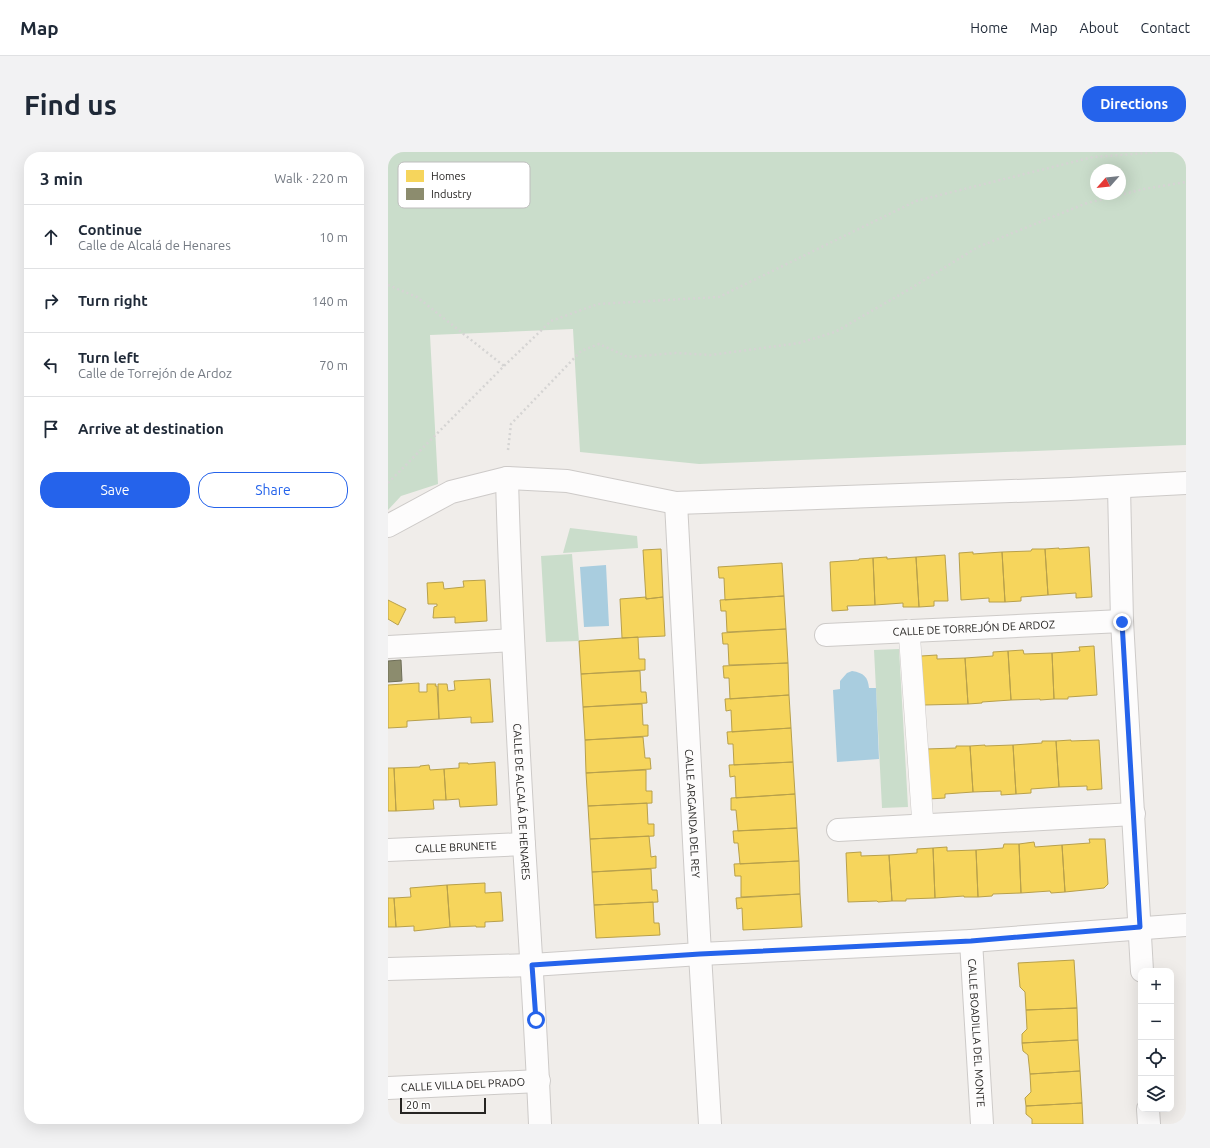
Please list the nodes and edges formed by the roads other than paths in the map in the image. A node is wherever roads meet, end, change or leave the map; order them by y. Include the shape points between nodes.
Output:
1 (507, 478) junction
2 (1186, 483) edge
3 (1119, 487) junction
4 (676, 503) junction
5 (388, 526) edge
6 (1122, 622) junction
7 (909, 630) junction
8 (826, 635) dead end
9 (513, 640) junction
10 (388, 647) edge
11 (1134, 814) junction
12 (923, 826) junction
13 (838, 830) dead end
14 (524, 844) junction
15 (388, 850) edge
16 (1186, 925) edge
17 (1140, 927) junction
18 (971, 941) junction
19 (700, 954) junction
20 (532, 965) junction
21 (1142, 968) edge
22 (388, 969) edge
23 (538, 1080) junction
24 (388, 1088) edge
25 (1148, 1112) edge
26 (540, 1124) edge
27 (710, 1124) edge
28 (982, 1124) edge
29 (1149, 1124) edge

1 - 4 street via 567,481
1 - 5 street via 451,492
1 - 9 street, CALLE DE ALCALÁ DE HENARES
2 - 3 street
3 - 4 street
3 - 6 street
4 - 19 street, CALLE ARGANDA DEL REY
6 - 7 street, CALLE DE TORREJÓN DE ARDOZ
6 - 11 street
7 - 8 street, CALLE DE TORREJÓN DE ARDOZ
7 - 12 street
9 - 10 street
9 - 14 street, CALLE DE ALCALÁ DE HENARES
11 - 12 street
11 - 17 street
12 - 13 street
14 - 15 street, CALLE BRUNETE
14 - 20 street, CALLE DE ALCALÁ DE HENARES
16 - 17 street
17 - 18 street
17 - 21 street
18 - 19 street
18 - 28 street, CALLE BOADILLA DEL MONTE
19 - 20 street
19 - 27 street, CALLE ARGANDA DEL REY
20 - 22 street
20 - 23 street, CALLE DE ALCALÁ DE HENARES
23 - 24 street, CALLE VILLA DEL PRADO
23 - 26 street, CALLE DE ALCALÁ DE HENARES
25 - 29 street

